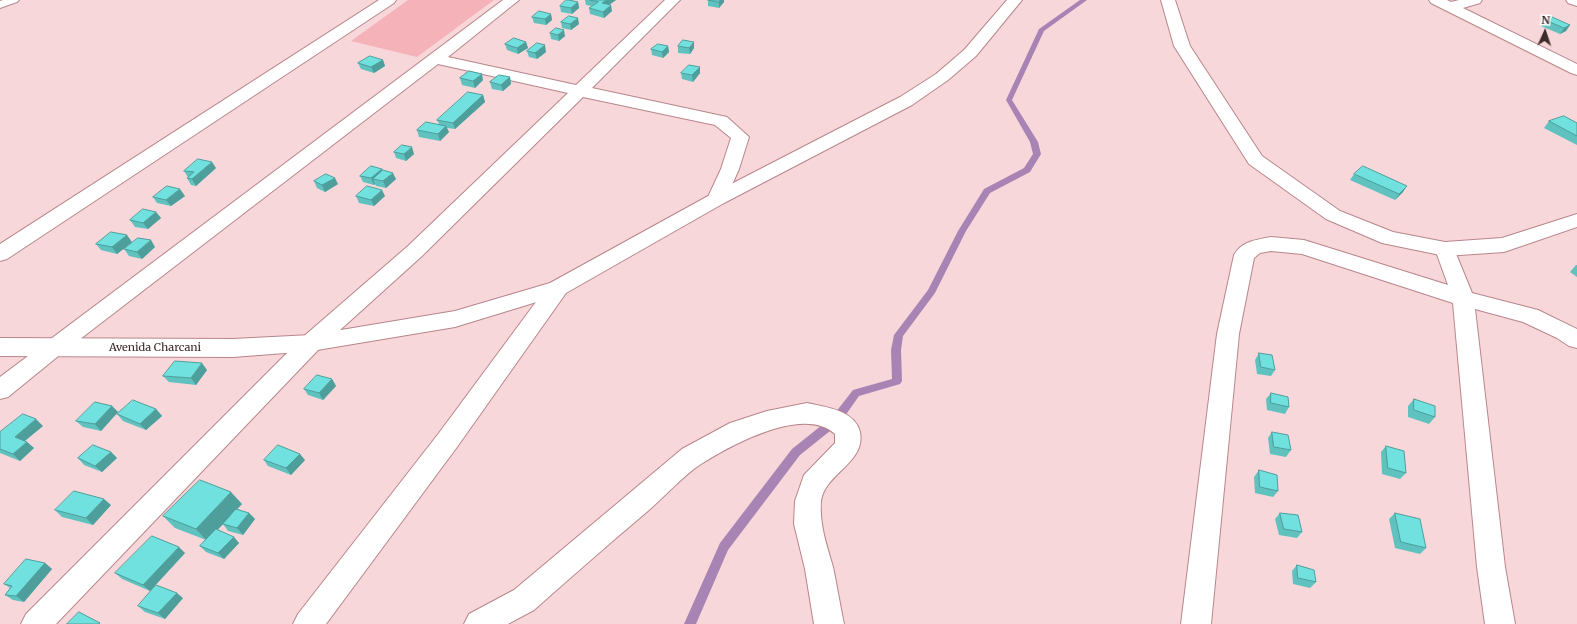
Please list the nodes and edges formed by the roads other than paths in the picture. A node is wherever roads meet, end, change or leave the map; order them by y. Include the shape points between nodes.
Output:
1 (13, 0) edge
2 (390, 0) edge
3 (512, 0) edge
4 (673, 0) edge
5 (1015, 0) edge
6 (1168, 0) edge
7 (1436, 0) edge
8 (1476, 0) edge
9 (1573, 0) edge
10 (1577, 2) edge
11 (0, 5) edge
12 (1450, 7) junction
13 (436, 58) junction
14 (1577, 70) edge
15 (580, 92) junction
16 (717, 199) junction
17 (1577, 220) edge
18 (1445, 249) junction
19 (0, 254) edge
20 (558, 288) junction
21 (1463, 298) junction
22 (1577, 340) edge
23 (311, 343) junction
24 (54, 347) junction
25 (0, 348) edge
26 (0, 390) edge
27 (36, 624) edge
28 (308, 624) edge
29 (479, 624) edge
30 (829, 624) edge
31 (1196, 624) edge
32 (1500, 624) edge

1 - 11 lane
2 - 19 street
3 - 13 street
4 - 15 street
5 - 16 street via 970,53 942,78 906,100
6 - 18 street via 1182,46 1255,160 1332,215 1389,238
7 - 12 street
8 - 12 street
9 - 10 street
12 - 14 street
13 - 15 street
13 - 24 street
15 - 16 street via 721,122 740,137
15 - 23 street via 415,251
16 - 20 street
17 - 18 street via 1504,245
18 - 21 street
20 - 23 street, Avenida Charcani via 455,319
20 - 28 street via 448,440
21 - 22 street via 1530,316
21 - 31 street via 1304,247 1271,244 1254,247 1244,255 1228,334
21 - 32 street via 1491,567
23 - 24 street, Avenida Charcani via 233,348
23 - 27 street
24 - 25 street, Avenida Charcani
24 - 26 street
29 - 30 street via 524,600 691,457 739,430 807,413 836,420 847,430 848,437 847,447 814,483 808,501 808,524

